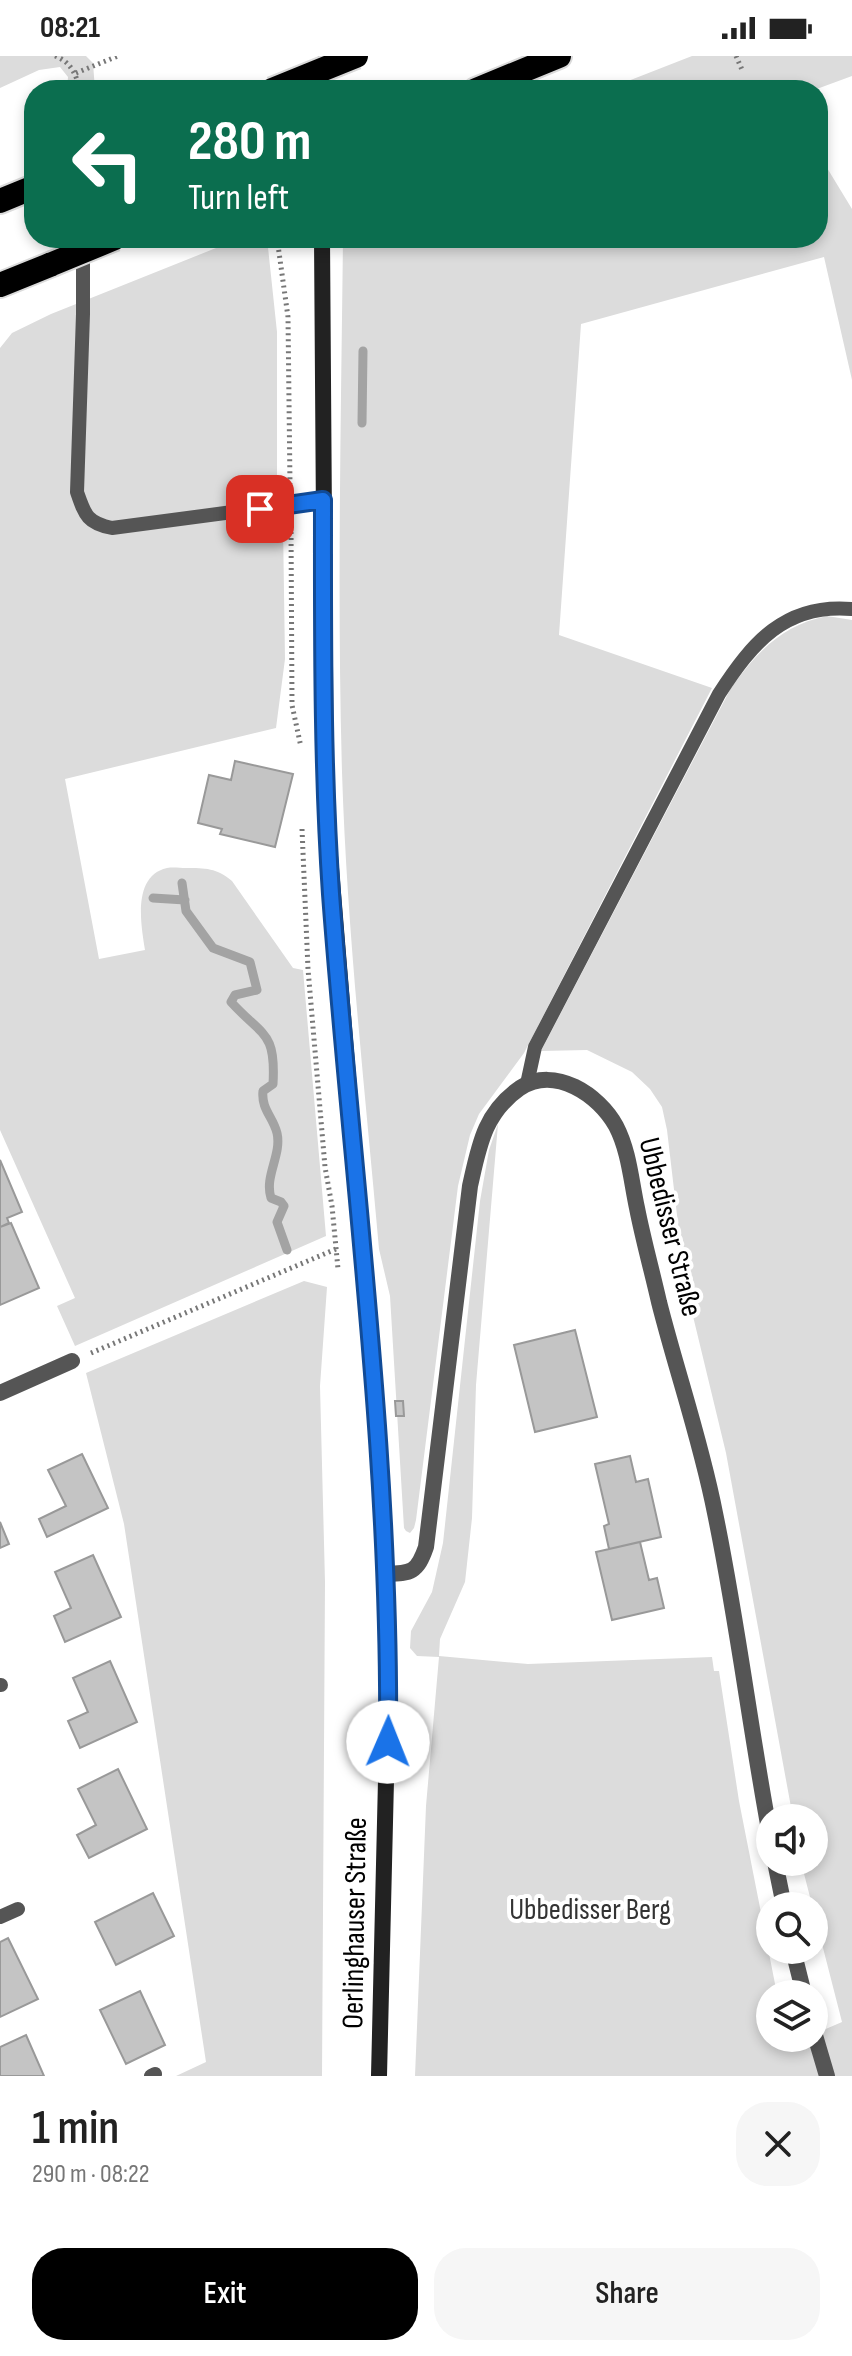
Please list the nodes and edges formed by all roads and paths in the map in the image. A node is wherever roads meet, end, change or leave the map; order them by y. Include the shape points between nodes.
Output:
1 (55, 56) edge
2 (118, 56) edge
3 (324, 56) edge
4 (356, 56) edge
5 (559, 56) edge
6 (736, 56) edge
7 (743, 72) dead end
8 (76, 73) junction
9 (78, 80) edge
10 (297, 80) edge
11 (323, 80) edge
12 (500, 80) edge
13 (24, 191) edge
14 (0, 201) edge
15 (83, 248) edge
16 (91, 248) edge
17 (278, 248) edge
18 (322, 248) edge
19 (0, 285) edge
20 (323, 500) junction
21 (291, 504) junction
22 (852, 609) edge
23 (527, 1084) junction
24 (339, 1276) dead end
25 (72, 1361) joint
26 (0, 1393) edge
27 (386, 1574) junction
28 (765, 1804) edge
29 (18, 1909) dead end
30 (0, 1917) edge
31 (820, 2052) edge
32 (379, 2076) edge
33 (827, 2076) edge

1 - 8 path
2 - 8 path
3 - 11 main road
4 - 10 highway, bridge
5 - 12 highway
6 - 7 path
8 - 9 path
13 - 14 highway
15 - 21 lane via 77,492 85,516 112,528
16 - 19 highway, bridge
17 - 21 path via 289,345
18 - 20 main road, Oerlinghauser Straße
20 - 21 lane
20 - 27 main road, Oerlinghauser Straße via 328,836
22 - 23 lane via 818,609 790,618 742,658 535,1047
23 - 27 street via 503,1100 480,1137 426,1547 412,1571
23 - 28 street, Ubbedisser Straße via 552,1080 574,1085 596,1100 627,1153 654,1280 715,1512
24 - 25 path via 336,1249
25 - 26 street
27 - 32 main road, Oerlinghauser Straße via 389,1653
29 - 30 lane
31 - 33 street

